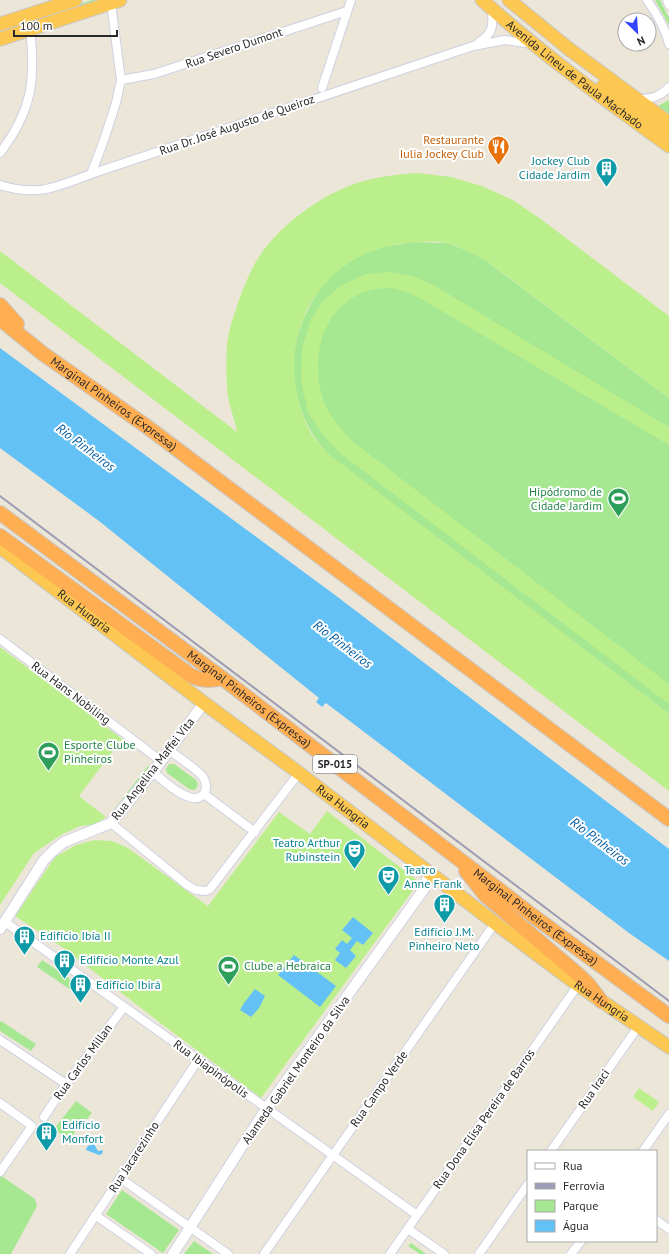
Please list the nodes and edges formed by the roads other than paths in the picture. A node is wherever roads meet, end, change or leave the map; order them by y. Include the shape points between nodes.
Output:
1 (75, 0) edge
2 (351, 0) edge
3 (509, 0) edge
4 (647, 0) edge
5 (666, 0) edge
6 (116, 1) edge
7 (490, 3) edge
8 (669, 5) edge
9 (347, 10) junction
10 (0, 24) edge
11 (30, 29) junction
12 (0, 39) edge
13 (669, 44) edge
14 (536, 45) junction
15 (473, 46) junction
16 (121, 80) junction
17 (669, 87) edge
18 (322, 88) dead end
19 (636, 99) junction
20 (647, 119) junction
21 (669, 123) edge
22 (669, 131) edge
23 (669, 145) edge
24 (0, 153) edge
25 (91, 174) junction
26 (0, 185) edge
27 (0, 305) edge
28 (0, 319) edge
29 (42, 353) junction
30 (0, 513) edge
31 (0, 536) edge
32 (0, 547) edge
33 (0, 639) edge
34 (222, 678) junction
35 (204, 704) junction
36 (169, 750) junction
37 (161, 761) junction
38 (153, 772) junction
39 (299, 773) junction
40 (204, 794) junction
41 (669, 819) edge
42 (111, 824) junction
43 (255, 832) junction
44 (458, 859) junction
45 (429, 873) junction
46 (440, 882) junction
47 (424, 889) junction
48 (495, 923) junction
49 (2, 926) edge
50 (578, 985) junction
51 (601, 1001) junction
52 (124, 1007) junction
53 (669, 1016) edge
54 (638, 1027) junction
55 (0, 1040) edge
56 (669, 1047) edge
57 (198, 1060) junction
58 (66, 1084) junction
59 (0, 1103) edge
60 (266, 1109) junction
61 (669, 1114) edge
62 (44, 1118) dead end
63 (552, 1150) edge
64 (644, 1150) edge
65 (332, 1156) junction
66 (0, 1172) edge
67 (120, 1178) junction
68 (527, 1185) edge
69 (95, 1216) junction
70 (417, 1216) junction
71 (657, 1221) edge
72 (191, 1228) junction
73 (408, 1229) junction
74 (669, 1229) edge
75 (579, 1242) edge
76 (70, 1254) edge
77 (151, 1254) edge
78 (174, 1254) edge
79 (228, 1254) edge
80 (264, 1254) edge
81 (390, 1254) edge
82 (444, 1254) edge
83 (479, 1254) edge
84 (571, 1254) edge

1 - 10 highway
2 - 9 street
3 - 19 highway, Avenida Lineu de Paula Machado via 569,50
4 - 13 street via 657,14
5 - 8 street
6 - 11 highway
6 - 16 street
7 - 14 highway, Avenida Lineu de Paula Machado
7 - 15 street via 490,34
7 - 20 highway
9 - 16 street, Rua Severo Dumont via 154,74
9 - 18 street
11 - 12 highway
11 - 24 street via 32,81 27,107 20,123
14 - 15 street via 505,40
14 - 23 highway, Avenida Lineu de Paula Machado
15 - 25 street, Rua Dr. José Augusto de Queiroz
16 - 25 street via 116,103
17 - 19 street via 658,97
19 - 21 highway, Avenida Lineu de Paula Machado
20 - 22 highway
20 - 23 highway
25 - 26 street, Rua Dr. José Augusto de Queiroz via 36,191 21,191
27 - 29 highway
28 - 29 highway, Marginal Pinheiros (Expressa)
29 - 41 highway, Marginal Pinheiros (Expressa) via 146,426
30 - 34 highway, Marginal Pinheiros (Expressa) / SP-015
31 - 34 highway via 190,675 205,680
32 - 35 highway, Rua Hungria
33 - 37 street, Rua Hans Nobiling
34 - 44 highway, Marginal Pinheiros (Expressa) / SP-015
35 - 36 street, Rua Angelina Maffei Vita
35 - 39 highway, Rua Hungria
36 - 37 street, Rua Angelina Maffei Vita
36 - 40 street via 200,774 206,784
37 - 38 street, Rua Angelina Maffei Vita
38 - 40 street via 189,798
38 - 42 street, Rua Angelina Maffei Vita
39 - 43 street
39 - 45 highway, Rua Hungria
40 - 43 street
42 - 43 street via 186,885 202,892 210,888
42 - 49 street, Rua Angelina Maffei Vita via 74,837 54,850 44,860
44 - 51 highway via 485,896 584,980
44 - 53 highway, Marginal Pinheiros (Expressa) / SP-015
45 - 46 highway, Rua Hungria
45 - 47 street, Alameda Gabriel Monteiro da Silva
46 - 47 street
46 - 48 highway, Rua Hungria
47 - 60 street, Alameda Gabriel Monteiro da Silva
48 - 50 highway, Rua Hungria
48 - 65 street, Rua Campo Verde
49 - 52 street, Rua Ibiapinópolis
50 - 51 highway, Rua Hungria
50 - 70 street, Rua Dona Elisa Pereira de Barros
51 - 54 highway, Rua Hungria
52 - 57 street, Rua Ibiapinópolis
52 - 58 street, Rua Carlos Millan
54 - 56 highway, Rua Hungria
54 - 63 street, Rua Iraci
55 - 58 street
57 - 60 street, Rua Ibiapinópolis
57 - 67 street, Rua Jacarezinho
58 - 62 street, Rua Carlos Millan
59 - 66 street via 32,1126
60 - 65 street, Rua Ibiapinópolis
60 - 72 street, Alameda Gabriel Monteiro da Silva
61 - 64 street
65 - 70 street, Rua Ibiapinópolis
65 - 80 street, Rua Campo Verde
67 - 69 street, Rua Jacarezinho
67 - 72 street
68 - 83 street
69 - 76 street, Rua Jacarezinho
69 - 77 street
70 - 73 street, Rua Dona Elisa Pereira de Barros
71 - 74 street
72 - 78 street, Alameda Gabriel Monteiro da Silva
72 - 79 street
73 - 81 street, Rua Dona Elisa Pereira de Barros
73 - 82 street
75 - 84 street

